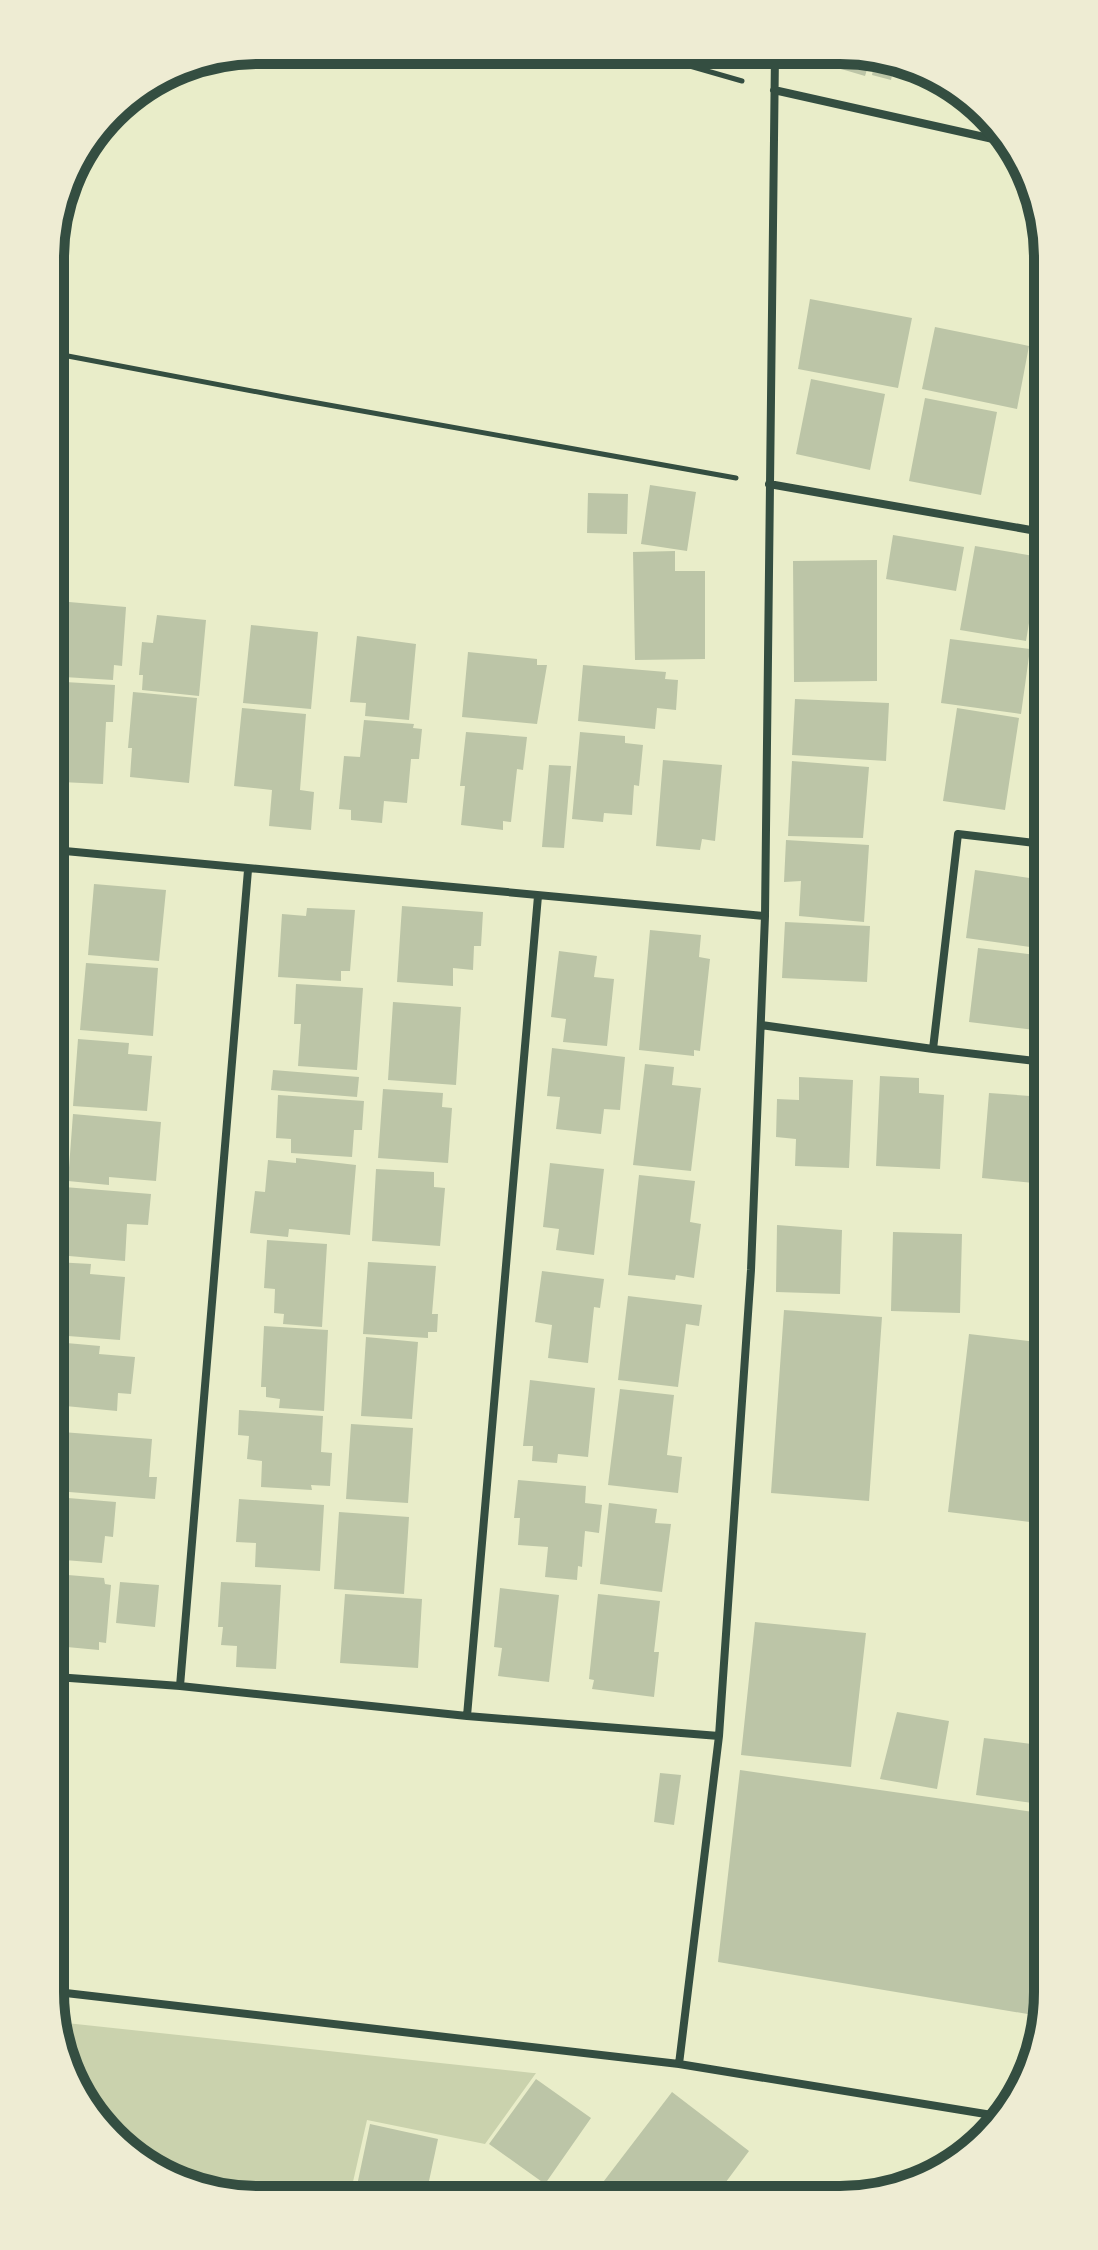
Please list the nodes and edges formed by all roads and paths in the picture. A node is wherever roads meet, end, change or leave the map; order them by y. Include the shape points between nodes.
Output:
1 (683, 64) edge
2 (775, 64) edge
3 (774, 90) junction
4 (993, 139) edge
5 (64, 355) edge
6 (769, 484) junction
7 (1034, 531) edge
8 (1034, 843) edge
9 (64, 851) edge
10 (248, 870) junction
11 (538, 896) junction
12 (765, 916) junction
13 (761, 1025) junction
14 (933, 1049) junction
15 (1034, 1061) edge
16 (64, 1678) edge
17 (180, 1686) junction
18 (467, 1716) junction
19 (719, 1736) junction
20 (64, 1993) edge
21 (679, 2064) junction
22 (990, 2115) edge

1 - 3 path
2 - 3 street
3 - 4 street
3 - 6 street
5 - 6 path
6 - 7 street
6 - 12 street
8 - 14 street via 958,834
9 - 10 street
10 - 11 street
10 - 17 street
11 - 12 street
11 - 18 street
12 - 13 street
13 - 14 street
13 - 19 street via 751,1270
14 - 15 street
16 - 17 street
17 - 18 street
18 - 19 street
19 - 21 street
20 - 21 street
21 - 22 street

